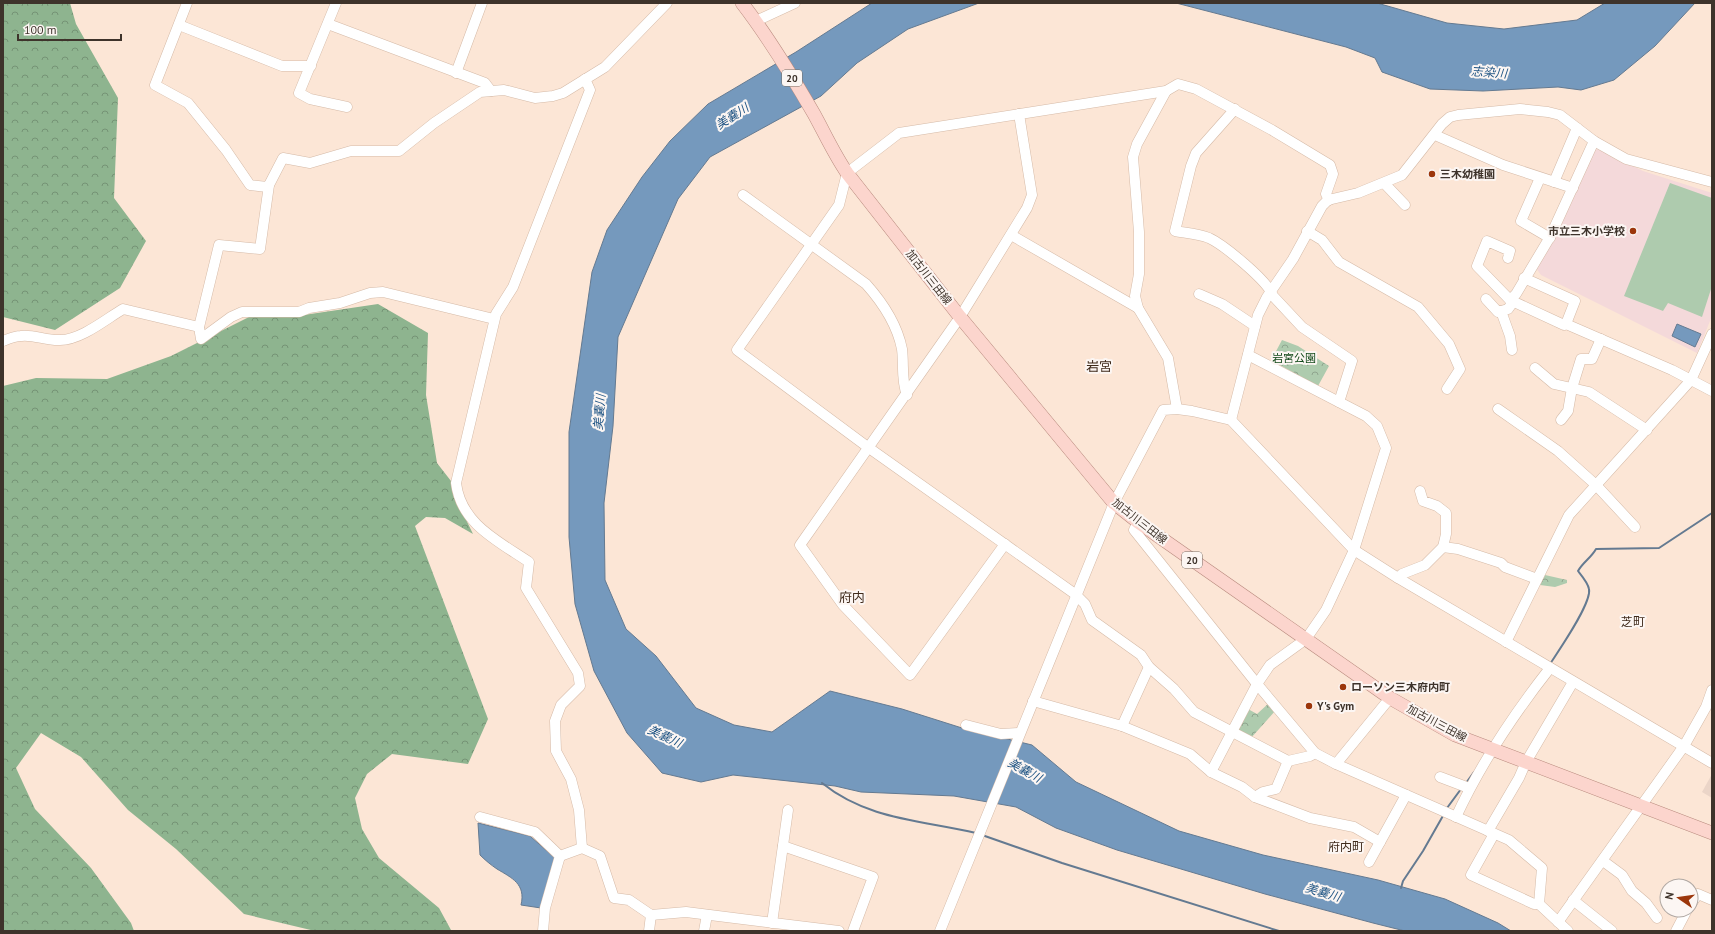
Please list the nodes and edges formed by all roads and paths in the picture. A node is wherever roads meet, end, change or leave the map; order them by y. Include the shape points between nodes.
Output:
1 (187, 3) edge
2 (336, 3) edge
3 (482, 3) edge
4 (667, 3) edge
5 (742, 3) edge
6 (794, 3) edge
7 (756, 21) junction
8 (328, 24) junction
9 (179, 25) junction
10 (311, 66) junction
11 (456, 73) junction
12 (585, 79) junction
13 (491, 91) junction
14 (1166, 91) junction
15 (347, 107) dead end
16 (1235, 109) junction
17 (1019, 114) junction
18 (1577, 128) junction
19 (1435, 135) junction
20 (1594, 141) junction
21 (847, 173) junction
22 (1540, 178) junction
23 (1554, 182) junction
24 (1712, 182) edge
25 (1384, 183) junction
26 (269, 185) junction
27 (1573, 188) junction
28 (743, 195) dead end
29 (1329, 200) junction
30 (1405, 205) dead end
31 (1307, 231) junction
32 (1011, 235) junction
33 (1550, 238) junction
34 (812, 243) junction
35 (1508, 258) dead end
36 (1524, 278) junction
37 (1271, 290) junction
38 (1199, 294) dead end
39 (1486, 299) dead end
40 (1511, 301) junction
41 (1138, 308) junction
42 (1501, 311) junction
43 (960, 317) junction
44 (494, 319) junction
45 (1566, 324) junction
46 (1255, 326) junction
47 (199, 327) junction
48 (1712, 334) edge
49 (1601, 340) junction
50 (3, 341) edge
51 (1512, 350) dead end
52 (1248, 355) junction
53 (1535, 368) dead end
54 (1691, 380) junction
55 (1572, 388) junction
56 (1447, 389) dead end
57 (1712, 391) edge
58 (907, 395) junction
59 (1339, 402) junction
60 (1177, 409) junction
61 (1498, 409) dead end
62 (1231, 420) junction
63 (1561, 420) dead end
64 (1646, 430) junction
65 (869, 448) junction
66 (1596, 485) junction
67 (1420, 491) dead end
68 (1114, 503) junction
69 (1138, 522) junction
70 (1635, 527) dead end
71 (1005, 544) junction
72 (1443, 547) junction
73 (1354, 550) junction
74 (1398, 578) junction
75 (1537, 579) junction
76 (1075, 594) junction
77 (1306, 639) junction
78 (1506, 642) junction
79 (1149, 666) junction
80 (1548, 667) junction
81 (1573, 682) junction
82 (1257, 684) junction
83 (1712, 690) edge
84 (1390, 698) junction
85 (1033, 701) junction
86 (966, 725) dead end
87 (1122, 726) junction
88 (1233, 732) junction
89 (1019, 733) junction
90 (1684, 746) junction
91 (1492, 749) junction
92 (1315, 753) junction
93 (1288, 761) junction
94 (1526, 762) junction
95 (1712, 763) edge
96 (1336, 764) junction
97 (1211, 772) junction
98 (1440, 777) dead end
99 (1469, 788) junction
100 (1406, 795) junction
101 (1255, 797) junction
102 (1641, 806) junction
103 (788, 810) dead end
104 (1447, 813) junction
105 (480, 817) dead end
106 (1491, 832) junction
107 (1712, 833) edge
108 (1380, 842) junction
109 (783, 846) junction
110 (582, 848) junction
111 (560, 856) junction
112 (1603, 861) junction
113 (1369, 862) dead end
114 (1699, 894) edge
115 (1573, 900) junction
116 (1712, 900) edge
117 (1539, 904) junction
118 (651, 915) junction
119 (707, 915) junction
120 (1657, 918) dead end
121 (1683, 918) edge
122 (1558, 922) junction
123 (772, 923) junction
124 (798, 929) edge
125 (543, 931) edge
126 (649, 931) edge
127 (704, 931) edge
128 (839, 931) edge
129 (853, 931) edge
130 (940, 931) edge
131 (1568, 931) edge
132 (1612, 931) edge
133 (1676, 931) edge

1 - 9 street
2 - 8 street
3 - 11 street
4 - 12 street via 605,67
5 - 7 main road, 加古川三田線 / 20
6 - 7 street
7 - 21 main road, 加古川三田線 / 20
8 - 10 street
8 - 11 street
9 - 10 street via 282,66
9 - 26 street via 155,84 188,103 250,185
10 - 15 street via 299,93 310,99
11 - 13 street via 485,83
12 - 13 street via 563,93 553,96 536,98 504,90
12 - 44 street via 590,90 513,288
13 - 26 street via 480,92 434,123 399,151 352,151 310,163 283,158
14 - 16 street via 1178,84 1196,89
14 - 17 street
14 - 41 street via 1137,144 1133,157 1139,232 1139,274 1135,296
16 - 29 street via 1330,165 1332,174 1326,194
16 - 37 street via 1196,153 1175,231 1209,238 1229,250
17 - 21 street via 899,133
17 - 32 street via 1032,195
18 - 19 street via 1560,115 1520,109 1450,117
18 - 20 street
18 - 23 street
19 - 22 street via 1503,166
19 - 25 street via 1402,174
20 - 24 street via 1626,160
20 - 27 street
21 - 34 street via 839,205
21 - 43 main road, 加古川三田線 / 20
22 - 23 street
22 - 33 street via 1521,221
23 - 27 street
25 - 29 street
25 - 30 street
26 - 47 street via 260,249 219,245
27 - 33 street
28 - 34 street
29 - 31 street via 1322,206
31 - 37 street via 1293,259
31 - 56 street via 1322,240 1339,262 1418,307 1449,344 1460,369
32 - 41 street
32 - 43 street
33 - 36 street
34 - 58 street via 866,284 894,323 902,349 904,387
34 - 65 street via 737,350
35 - 40 street via 1510,251 1487,241 1477,266
36 - 40 street
36 - 45 street via 1575,301
37 - 46 street
37 - 59 street via 1273,296 1302,327 1352,361
38 - 46 street via 1222,304
39 - 42 street via 1498,312
40 - 42 street via 1508,309
40 - 45 street
41 - 60 street via 1168,358
42 - 51 street
43 - 58 street
43 - 68 main road, 加古川三田線 / 20
44 - 47 street via 384,292 370,293 299,312 242,312 230,317 201,339
44 - 110 street via 456,483 457,491 470,519 529,562 526,588 578,673 580,686 561,705 555,721 556,751 571,779 579,810
45 - 49 street
46 - 52 street
47 - 50 street via 123,308 71,338 48,340 22,335
48 - 54 street
49 - 54 street
49 - 55 street via 1592,359 1581,359
52 - 59 street
52 - 62 street
53 - 55 street via 1554,384
54 - 57 street
54 - 64 street
55 - 63 street via 1568,411
55 - 64 street via 1590,392
58 - 65 street
59 - 73 street via 1366,416 1377,426 1386,448
60 - 62 street
60 - 68 street via 1163,410
61 - 66 street via 1558,451
62 - 73 street
64 - 66 street
65 - 71 street
65 - 71 street via 800,545 843,605 910,675
66 - 70 street
66 - 75 street via 1569,515
67 - 72 street via 1423,501 1437,506 1446,513
68 - 69 main road, 加古川三田線 / 20
68 - 76 street
69 - 77 main road, 加古川三田線 / 20
69 - 82 street via 1134,530
71 - 76 street
72 - 74 street via 1425,565
72 - 75 street via 1501,563 1505,567
73 - 74 street
73 - 77 street via 1326,610
74 - 78 street
75 - 78 street
76 - 79 street via 1085,604 1092,620 1141,655
76 - 85 street
77 - 82 street via 1270,665
77 - 84 main road, 加古川三田線 / 20
78 - 80 street
79 - 87 street
79 - 88 street via 1194,712
80 - 81 street
80 - 91 street
81 - 90 street
81 - 94 street
82 - 88 street
82 - 92 street
83 - 90 street via 1706,707
84 - 91 main road, 加古川三田線 / 20 via 1455,735
84 - 96 street
85 - 87 street
85 - 89 street
86 - 89 street via 1001,734
87 - 97 street via 1190,754
88 - 93 street
88 - 97 street
89 - 130 street
90 - 95 street
90 - 102 street
91 - 94 main road, 加古川三田線 / 20
91 - 99 street
92 - 93 street
92 - 96 street
93 - 101 street via 1276,789
94 - 102 main road, 加古川三田線 / 20
94 - 106 street
96 - 100 street
97 - 101 street via 1242,787
98 - 99 street
99 - 104 street
100 - 104 street
100 - 108 street
101 - 108 street via 1310,818 1354,827
102 - 107 main road, 加古川三田線 / 20
102 - 112 street
103 - 109 street
104 - 106 street
105 - 111 street via 535,832
106 - 117 street via 1509,840 1542,868
106 - 117 street via 1471,875
108 - 113 street
109 - 123 street
109 - 129 street via 873,878
110 - 111 street
110 - 118 street via 600,856 614,898 630,900
111 - 125 street via 545,908
112 - 115 street
112 - 120 street via 1622,875 1632,891
114 - 116 street
115 - 122 street
115 - 132 street
117 - 122 street
118 - 119 street via 686,912
118 - 126 street
119 - 123 street
119 - 127 street
121 - 133 street
122 - 131 street
123 - 124 street
124 - 128 street

